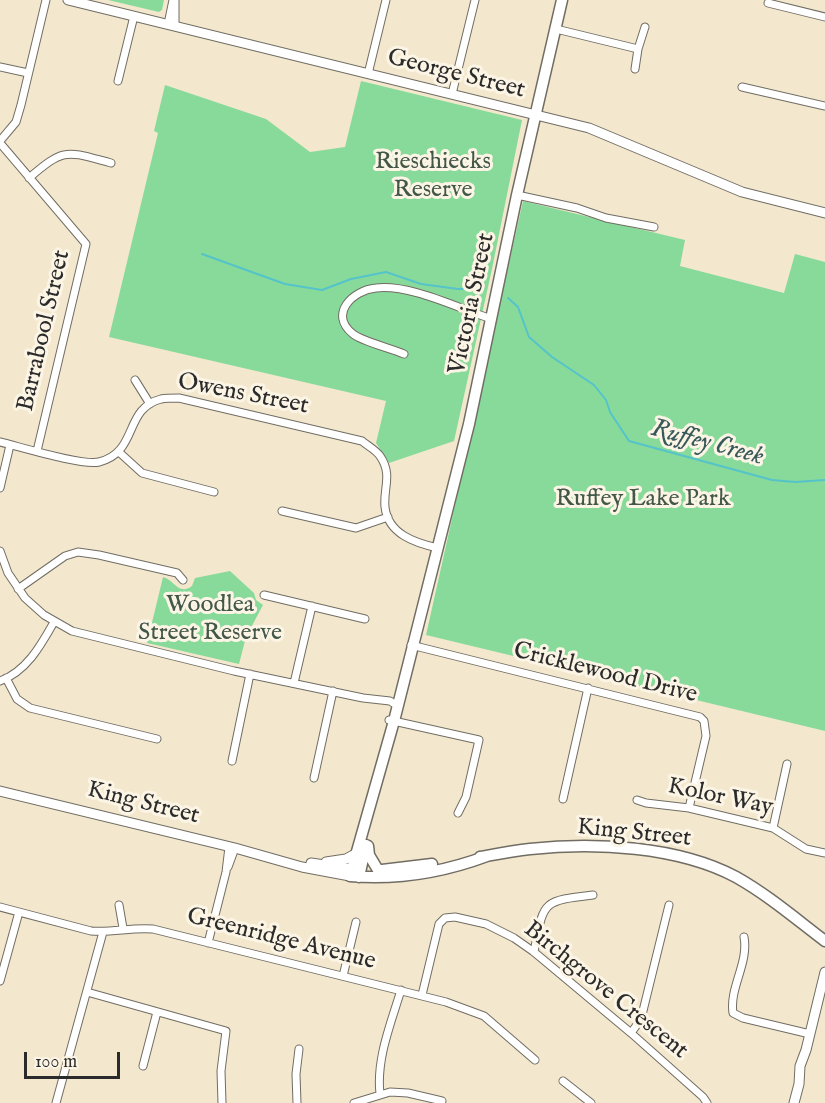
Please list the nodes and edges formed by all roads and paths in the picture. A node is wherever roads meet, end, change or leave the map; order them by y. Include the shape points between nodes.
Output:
1 (46, 0) edge
2 (72, 0) edge
3 (174, 0) edge
4 (386, 0) edge
5 (476, 0) edge
6 (562, 0) edge
7 (768, 3) dead end
8 (135, 16) junction
9 (825, 17) edge
10 (171, 25) junction
11 (645, 27) dead end
12 (556, 29) junction
13 (638, 49) junction
14 (0, 67) edge
15 (635, 69) dead end
16 (28, 74) junction
17 (368, 74) junction
18 (118, 81) dead end
19 (742, 87) dead end
20 (452, 94) junction
21 (825, 106) edge
22 (536, 115) junction
23 (0, 142) edge
24 (111, 163) dead end
25 (29, 178) junction
26 (517, 195) junction
27 (825, 213) edge
28 (654, 227) dead end
29 (492, 319) junction
30 (404, 354) dead end
31 (135, 380) dead end
32 (150, 404) junction
33 (0, 442) edge
34 (10, 445) junction
35 (37, 451) junction
36 (120, 453) junction
37 (0, 488) edge
38 (214, 492) dead end
39 (282, 511) dead end
40 (388, 517) junction
41 (438, 548) junction
42 (0, 551) edge
43 (183, 580) dead end
44 (18, 589) junction
45 (264, 595) dead end
46 (312, 606) junction
47 (365, 618) dead end
48 (54, 622) junction
49 (411, 645) junction
50 (250, 674) junction
51 (3, 680) edge
52 (294, 683) junction
53 (588, 688) junction
54 (333, 691) junction
55 (394, 705) junction
56 (392, 720) junction
57 (157, 739) dead end
58 (383, 760) junction
59 (232, 761) dead end
60 (787, 764) dead end
61 (314, 778) dead end
62 (0, 791) edge
63 (563, 799) dead end
64 (637, 800) dead end
65 (689, 808) junction
66 (458, 813) dead end
67 (773, 828) junction
68 (367, 840) junction
69 (232, 848) junction
70 (357, 853) junction
71 (825, 853) edge
72 (487, 856) junction
73 (276, 859) junction
74 (297, 861) junction
75 (378, 870) junction
76 (356, 873) junction
77 (593, 895) dead end
78 (119, 905) dead end
79 (669, 905) dead end
80 (0, 907) edge
81 (19, 912) junction
82 (356, 922) dead end
83 (123, 928) junction
84 (103, 932) junction
85 (744, 937) dead end
86 (825, 941) edge
87 (208, 943) junction
88 (534, 952) junction
89 (825, 972) edge
90 (343, 976) junction
91 (0, 981) edge
92 (401, 990) junction
93 (87, 992) junction
94 (422, 995) junction
95 (157, 1012) junction
96 (632, 1033) junction
97 (810, 1034) junction
98 (299, 1049) dead end
99 (535, 1060) dead end
100 (143, 1066) dead end
101 (563, 1081) dead end
102 (380, 1094) junction
103 (442, 1101) dead end
104 (56, 1103) edge
105 (222, 1103) edge
106 (297, 1103) edge
107 (354, 1103) edge
108 (591, 1103) edge
109 (707, 1103) edge
110 (794, 1103) edge

1 - 16 street
2 - 8 main road, George Street
3 - 10 street
4 - 17 street
5 - 20 street
6 - 12 main road, Victoria Street
7 - 9 street
8 - 10 main road, George Street
8 - 18 street
10 - 17 main road, George Street
11 - 13 street
12 - 13 street
12 - 22 main road, Victoria Street
13 - 15 street
14 - 16 street
16 - 23 street via 16,122
17 - 20 main road, George Street
19 - 21 street
20 - 22 main road, George Street
22 - 26 main road, Victoria Street
22 - 27 main road, George Street via 589,128 742,192
23 - 25 street, Barrabool Street
24 - 25 street via 76,153 61,154
25 - 35 street, Barrabool Street via 86,244
26 - 28 street
26 - 29 main road, Victoria Street
29 - 30 street via 399,288 376,288 349,299 343,310 344,322 353,334
29 - 41 main road, Victoria Street
31 - 32 street
32 - 36 street, Owens Street via 135,419
32 - 40 street, Owens Street via 179,398 362,441 377,452 386,467
33 - 34 street
34 - 35 street
34 - 37 street
35 - 36 street via 83,462 99,462
36 - 38 street via 142,473
39 - 40 street via 356,528
40 - 41 street via 397,531 411,541
41 - 49 main road, Victoria Street
42 - 44 street
43 - 44 street via 177,573 78,552 65,556
44 - 48 street
45 - 46 street
46 - 47 street
46 - 52 street
48 - 50 street via 86,636
48 - 51 street via 33,656
49 - 53 street, Cricklewood Drive
49 - 55 main road, Victoria Street
50 - 52 street
50 - 59 street
51 - 57 street via 17,699 30,708
52 - 54 street
53 - 63 street
53 - 65 street, Cricklewood Drive via 704,721 706,736
54 - 55 street
54 - 61 street
55 - 56 main road, Victoria Street
56 - 58 main road, Victoria Street
56 - 66 street via 479,740 466,797
58 - 68 main road, Victoria Street
58 - 70 main road, Victoria Street
60 - 67 street
62 - 69 main road, King Street
64 - 65 street, Kolor Way
65 - 67 street, Kolor Way
67 - 71 street, Kolor Way via 806,849
68 - 75 main road via 368,852
68 - 76 main road, Victoria Street
69 - 73 main road, King Street
69 - 87 street
70 - 74 main road via 339,861
70 - 76 main road, Victoria Street
72 - 75 main road, King Street
72 - 76 main road, King Street via 405,876
72 - 86 main road, King Street via 573,847 632,849 690,859 746,883
73 - 74 main road, King Street
73 - 76 main road, King Street via 312,869
74 - 76 main road, King Street
75 - 76 main road, King Street
77 - 88 street via 549,903 542,911
78 - 83 street
79 - 96 street via 641,1019
80 - 81 street, Greenridge Avenue
81 - 84 street, Greenridge Avenue
81 - 91 street
82 - 90 street
83 - 84 street, Greenridge Avenue
83 - 87 street, Greenridge Avenue via 153,928
84 - 93 street
85 - 97 street via 745,952 729,1015
87 - 90 street, Greenridge Avenue
88 - 94 street, Birchgrove Crescent via 486,924 445,918 439,924
88 - 96 street, Birchgrove Crescent
89 - 97 main road
90 - 92 street, Greenridge Avenue
92 - 94 street, Greenridge Avenue
92 - 102 street via 381,1062
93 - 95 street
93 - 104 street
94 - 99 street, Greenridge Avenue via 484,1016
95 - 100 street
95 - 105 street via 226,1031
96 - 109 street, Birchgrove Crescent
97 - 110 main road
98 - 106 street
101 - 108 street
102 - 103 street via 408,1094
102 - 107 street

